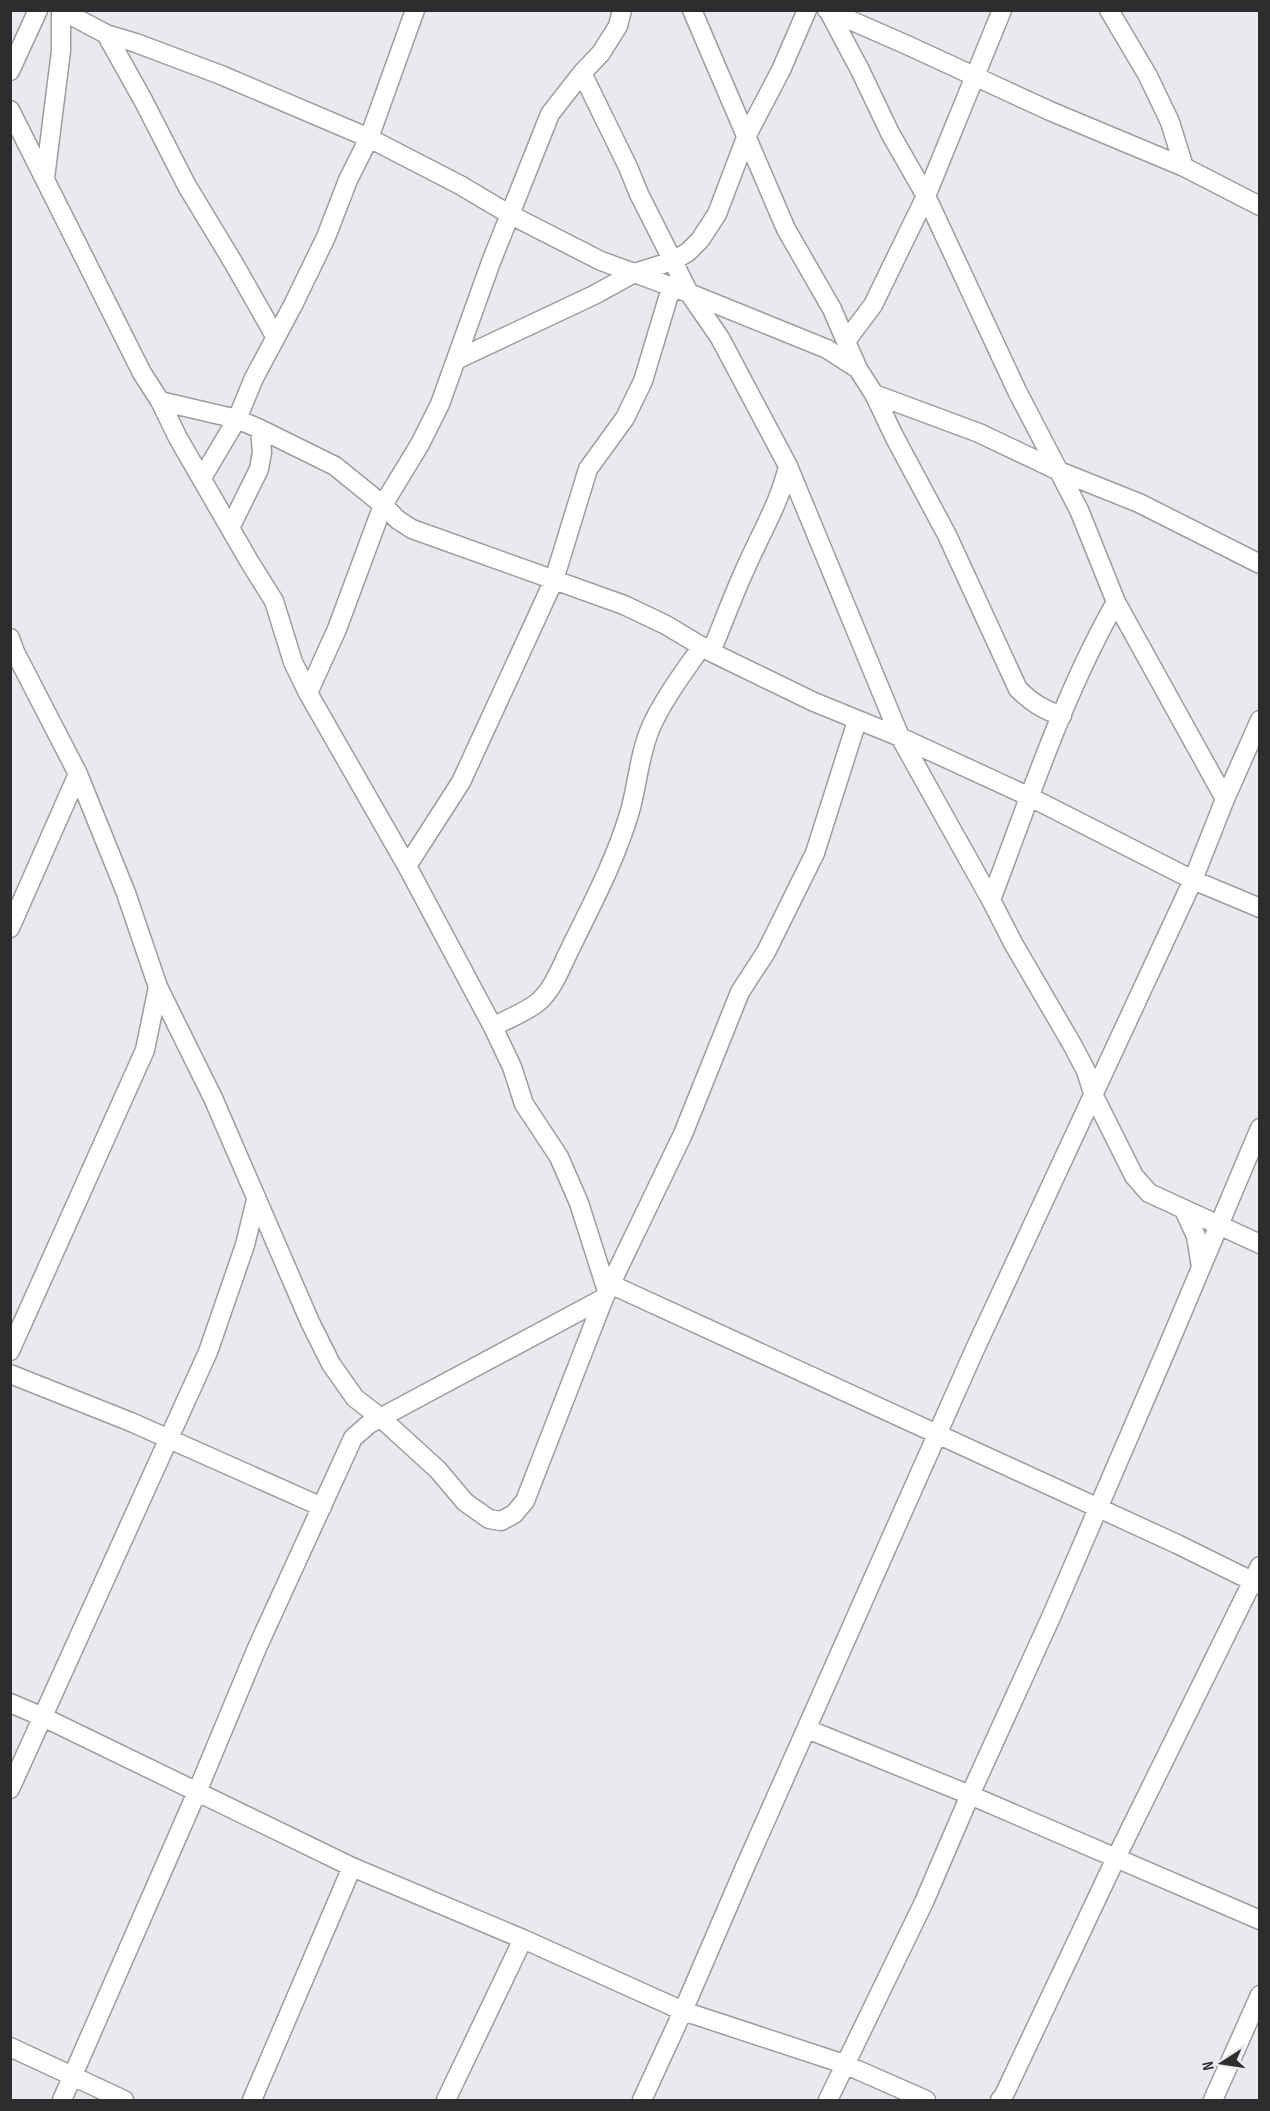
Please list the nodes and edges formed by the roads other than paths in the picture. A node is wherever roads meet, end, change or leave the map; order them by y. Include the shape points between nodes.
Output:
1 (38, 10) edge
2 (61, 10) edge
3 (415, 10) edge
4 (622, 10) edge
5 (692, 10) edge
6 (807, 10) edge
7 (1002, 10) edge
8 (1109, 10) edge
9 (828, 11) edge
10 (106, 34) junction
11 (10, 71) edge
12 (582, 73) junction
13 (974, 76) junction
14 (10, 110) edge
15 (747, 135) junction
16 (369, 138) junction
17 (1184, 167) junction
18 (45, 178) junction
19 (926, 196) junction
20 (1260, 206) edge
21 (509, 214) junction
22 (673, 261) junction
23 (634, 273) junction
24 (671, 288) junction
25 (690, 293) junction
26 (275, 336) junction
27 (846, 341) junction
28 (456, 360) junction
29 (858, 369) junction
30 (874, 394) junction
31 (160, 401) junction
32 (237, 419) junction
33 (260, 429) junction
34 (788, 466) junction
35 (1059, 471) junction
36 (202, 478) junction
37 (383, 505) junction
38 (230, 528) junction
39 (1257, 566) edge
40 (554, 580) junction
41 (1116, 602) junction
42 (12, 648) edge
43 (707, 649) junction
44 (308, 693) junction
45 (1062, 716) junction
46 (1260, 720) edge
47 (857, 721) junction
48 (900, 737) junction
49 (78, 774) junction
50 (1030, 797) junction
51 (1225, 799) junction
52 (407, 866) junction
53 (1193, 880) junction
54 (992, 900) junction
55 (1260, 908) edge
56 (10, 928) edge
57 (158, 987) junction
58 (493, 1027) junction
59 (1094, 1096) junction
60 (1260, 1128) edge
61 (256, 1200) junction
62 (1184, 1210) junction
63 (1219, 1226) junction
64 (1260, 1244) edge
65 (1201, 1268) junction
66 (607, 1291) junction
67 (10, 1350) edge
68 (10, 1374) edge
69 (355, 1398) junction
70 (381, 1418) junction
71 (937, 1435) junction
72 (353, 1438) junction
73 (169, 1440) junction
74 (322, 1506) junction
75 (1098, 1509) junction
76 (1257, 1577) edge
77 (10, 1703) edge
78 (43, 1717) junction
79 (807, 1729) junction
80 (10, 1789) edge
81 (197, 1791) junction
82 (970, 1795) junction
83 (1116, 1858) junction
84 (352, 1866) junction
85 (1260, 1920) edge
86 (523, 1939) junction
87 (1260, 1995) edge
88 (683, 2011) junction
89 (10, 2047) edge
90 (844, 2064) junction
91 (73, 2076) junction
92 (1003, 2099) edge
93 (62, 2100) edge
94 (124, 2100) edge
95 (252, 2100) edge
96 (446, 2100) edge
97 (642, 2100) edge
98 (828, 2100) edge
99 (926, 2100) edge
100 (1214, 2100) edge

1 - 11 street
2 - 10 street
2 - 18 street via 61,51
3 - 16 street
4 - 12 street via 618,26 601,53
5 - 15 street
6 - 15 street
7 - 13 street
8 - 17 street via 1170,122
9 - 13 street
9 - 19 street
10 - 16 street via 221,75
10 - 26 street via 187,186
12 - 21 street via 550,114
12 - 22 street
13 - 17 street
13 - 19 street
14 - 18 street
15 - 22 street via 717,214 700,240
15 - 27 street via 786,229
16 - 21 street
16 - 26 street via 326,237
17 - 20 street
18 - 31 street via 142,374
19 - 27 street via 873,305
19 - 35 street
21 - 23 street via 601,261
21 - 28 street
22 - 23 street
22 - 25 street
23 - 24 street
23 - 28 street
24 - 25 street
24 - 40 street via 644,381 625,418 588,469
25 - 29 street via 827,349
25 - 34 street via 720,338
26 - 32 street
27 - 29 street
28 - 37 street via 420,444
29 - 30 street
30 - 35 street via 979,433
30 - 45 street via 947,536 1018,689 1044,711
31 - 32 street
31 - 36 street
32 - 33 street
32 - 36 street
33 - 37 street via 335,466
33 - 38 street via 259,469
34 - 43 street via 772,517
34 - 48 street
35 - 39 street via 1139,504
35 - 41 street
36 - 38 street
37 - 40 street via 412,529
37 - 44 street
38 - 44 street via 274,601
40 - 43 street via 624,605
40 - 52 street via 460,782
41 - 45 street
41 - 51 street
42 - 49 street
43 - 47 street
43 - 58 street via 668,696 652,726 616,852 559,971 537,1002
44 - 52 street
45 - 50 street
46 - 51 street
47 - 48 street
47 - 66 street via 815,853 766,952 740,992 683,1134
48 - 50 street
48 - 54 street
49 - 56 street
49 - 57 street via 126,893
50 - 53 street
50 - 54 street
51 - 53 street
52 - 58 street
53 - 55 street
53 - 59 street
54 - 59 street via 1073,1046
57 - 61 street via 213,1098
57 - 67 street via 145,1050
58 - 66 street via 524,1104 572,1184
59 - 62 street via 1141,1186
59 - 71 street
60 - 63 street
61 - 69 street via 316,1338
61 - 73 street via 208,1352
62 - 63 street
62 - 65 street via 1196,1236
63 - 64 street
63 - 65 street
65 - 75 street
66 - 70 street
66 - 70 street via 525,1502 514,1514 501,1521 489,1519 465,1502 438,1470
66 - 71 street
68 - 73 street
69 - 70 street
69 - 72 street
70 - 72 street
71 - 75 street
71 - 79 street
72 - 74 street
73 - 74 street
73 - 78 street
74 - 81 street
75 - 76 street
75 - 82 street
76 - 83 street
77 - 78 street
78 - 80 street
78 - 81 street
79 - 82 street
79 - 88 street
81 - 84 street
81 - 91 street
82 - 83 street
82 - 90 street via 924,1902
83 - 85 street
83 - 92 street
84 - 86 street
84 - 95 street
86 - 88 street
86 - 96 street
87 - 100 street
88 - 90 street
88 - 97 street
89 - 91 street
90 - 98 street
90 - 99 street
91 - 93 street
91 - 94 street

